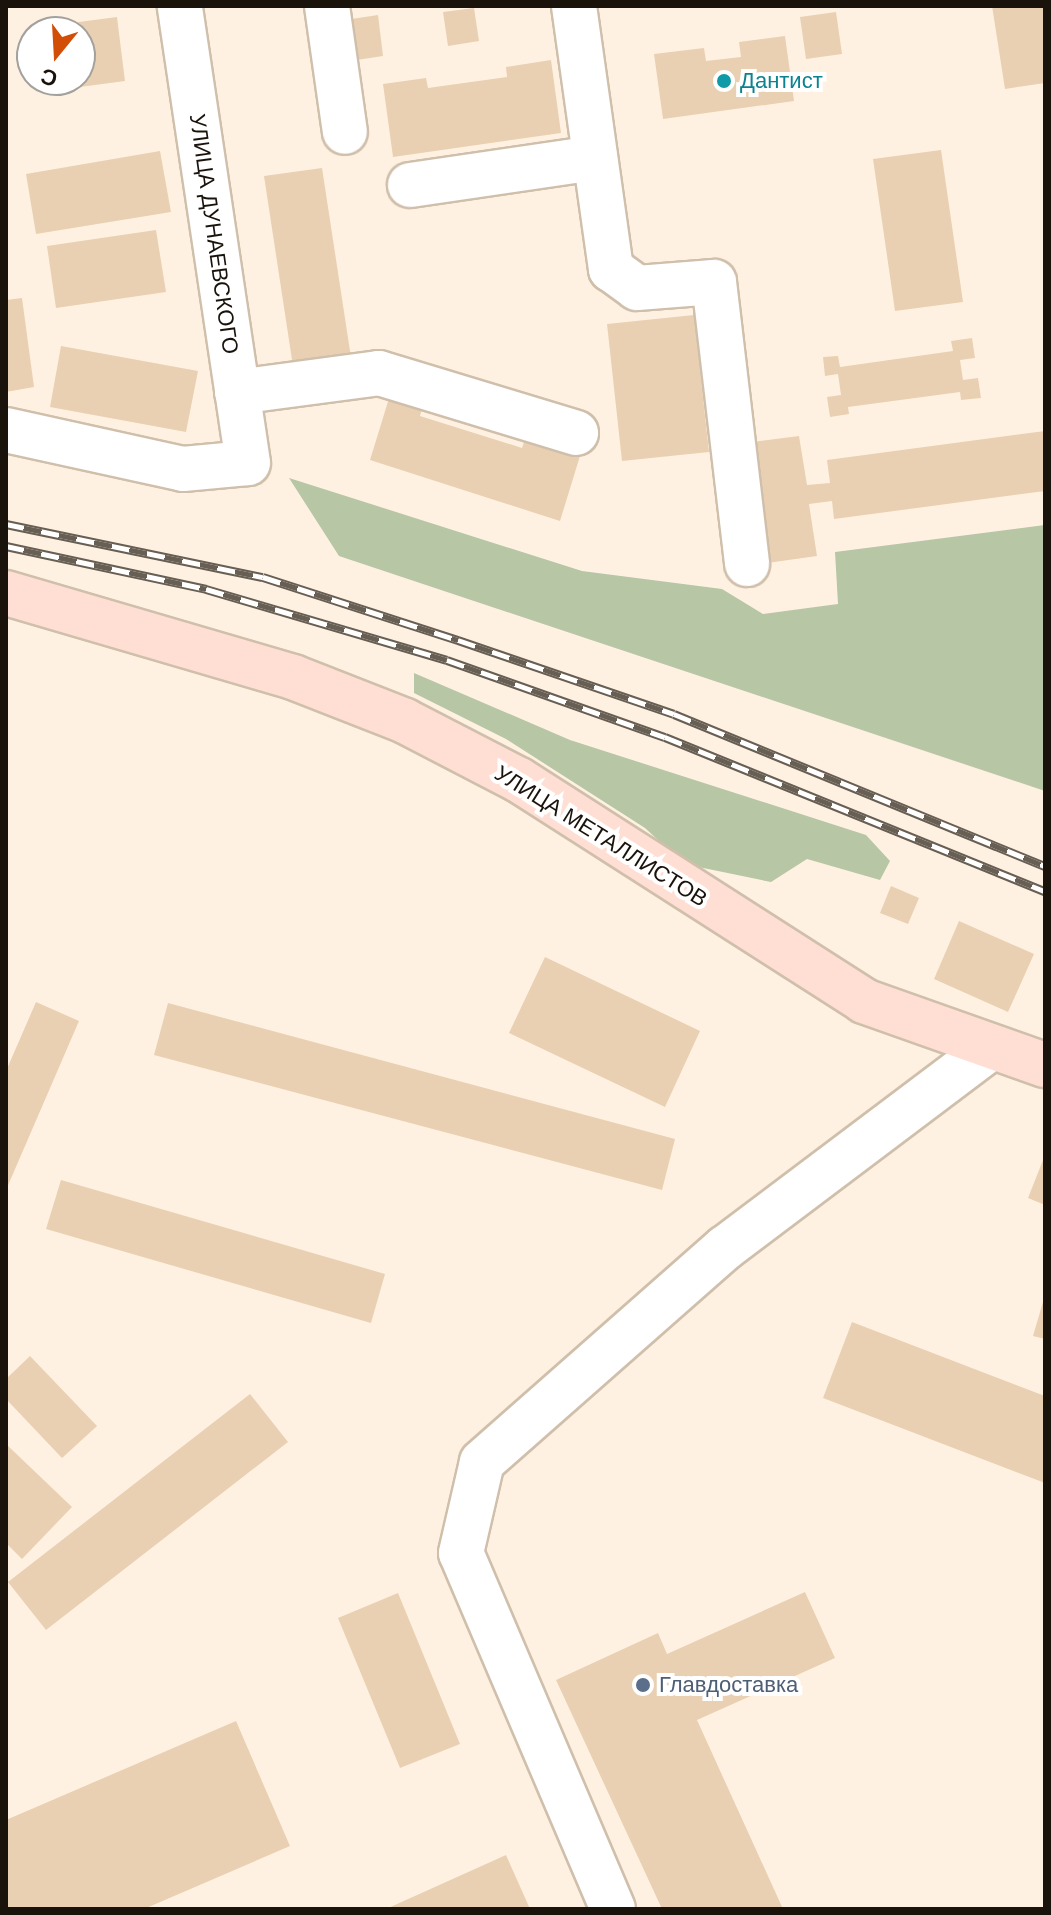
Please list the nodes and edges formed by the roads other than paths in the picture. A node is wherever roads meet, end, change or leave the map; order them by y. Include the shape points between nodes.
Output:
1 (180, 6) edge
2 (327, 6) edge
3 (574, 6) edge
4 (345, 132) dead end
5 (595, 158) junction
6 (410, 185) dead end
7 (237, 392) junction
8 (6, 430) edge
9 (576, 433) dead end
10 (747, 564) dead end
11 (6, 593) edge
12 (988, 1050) junction
13 (1045, 1065) edge
14 (613, 1909) edge

1 - 7 street, УЛИЦА ДУНАЕВСКОГО
2 - 4 street
3 - 5 street
5 - 6 street
5 - 10 street via 611,269 637,288 714,282
7 - 8 street, УЛИЦА ДУНАЕВСКОГО via 248,463 183,469
7 - 9 street via 379,373
11 - 12 main road, УЛИЦА МЕТАЛЛИСТОВ via 293,677 405,721 597,828 804,968 864,1001
12 - 13 main road, УЛИЦА МЕТАЛЛИСТОВ
12 - 14 street via 725,1248 482,1462 461,1553

